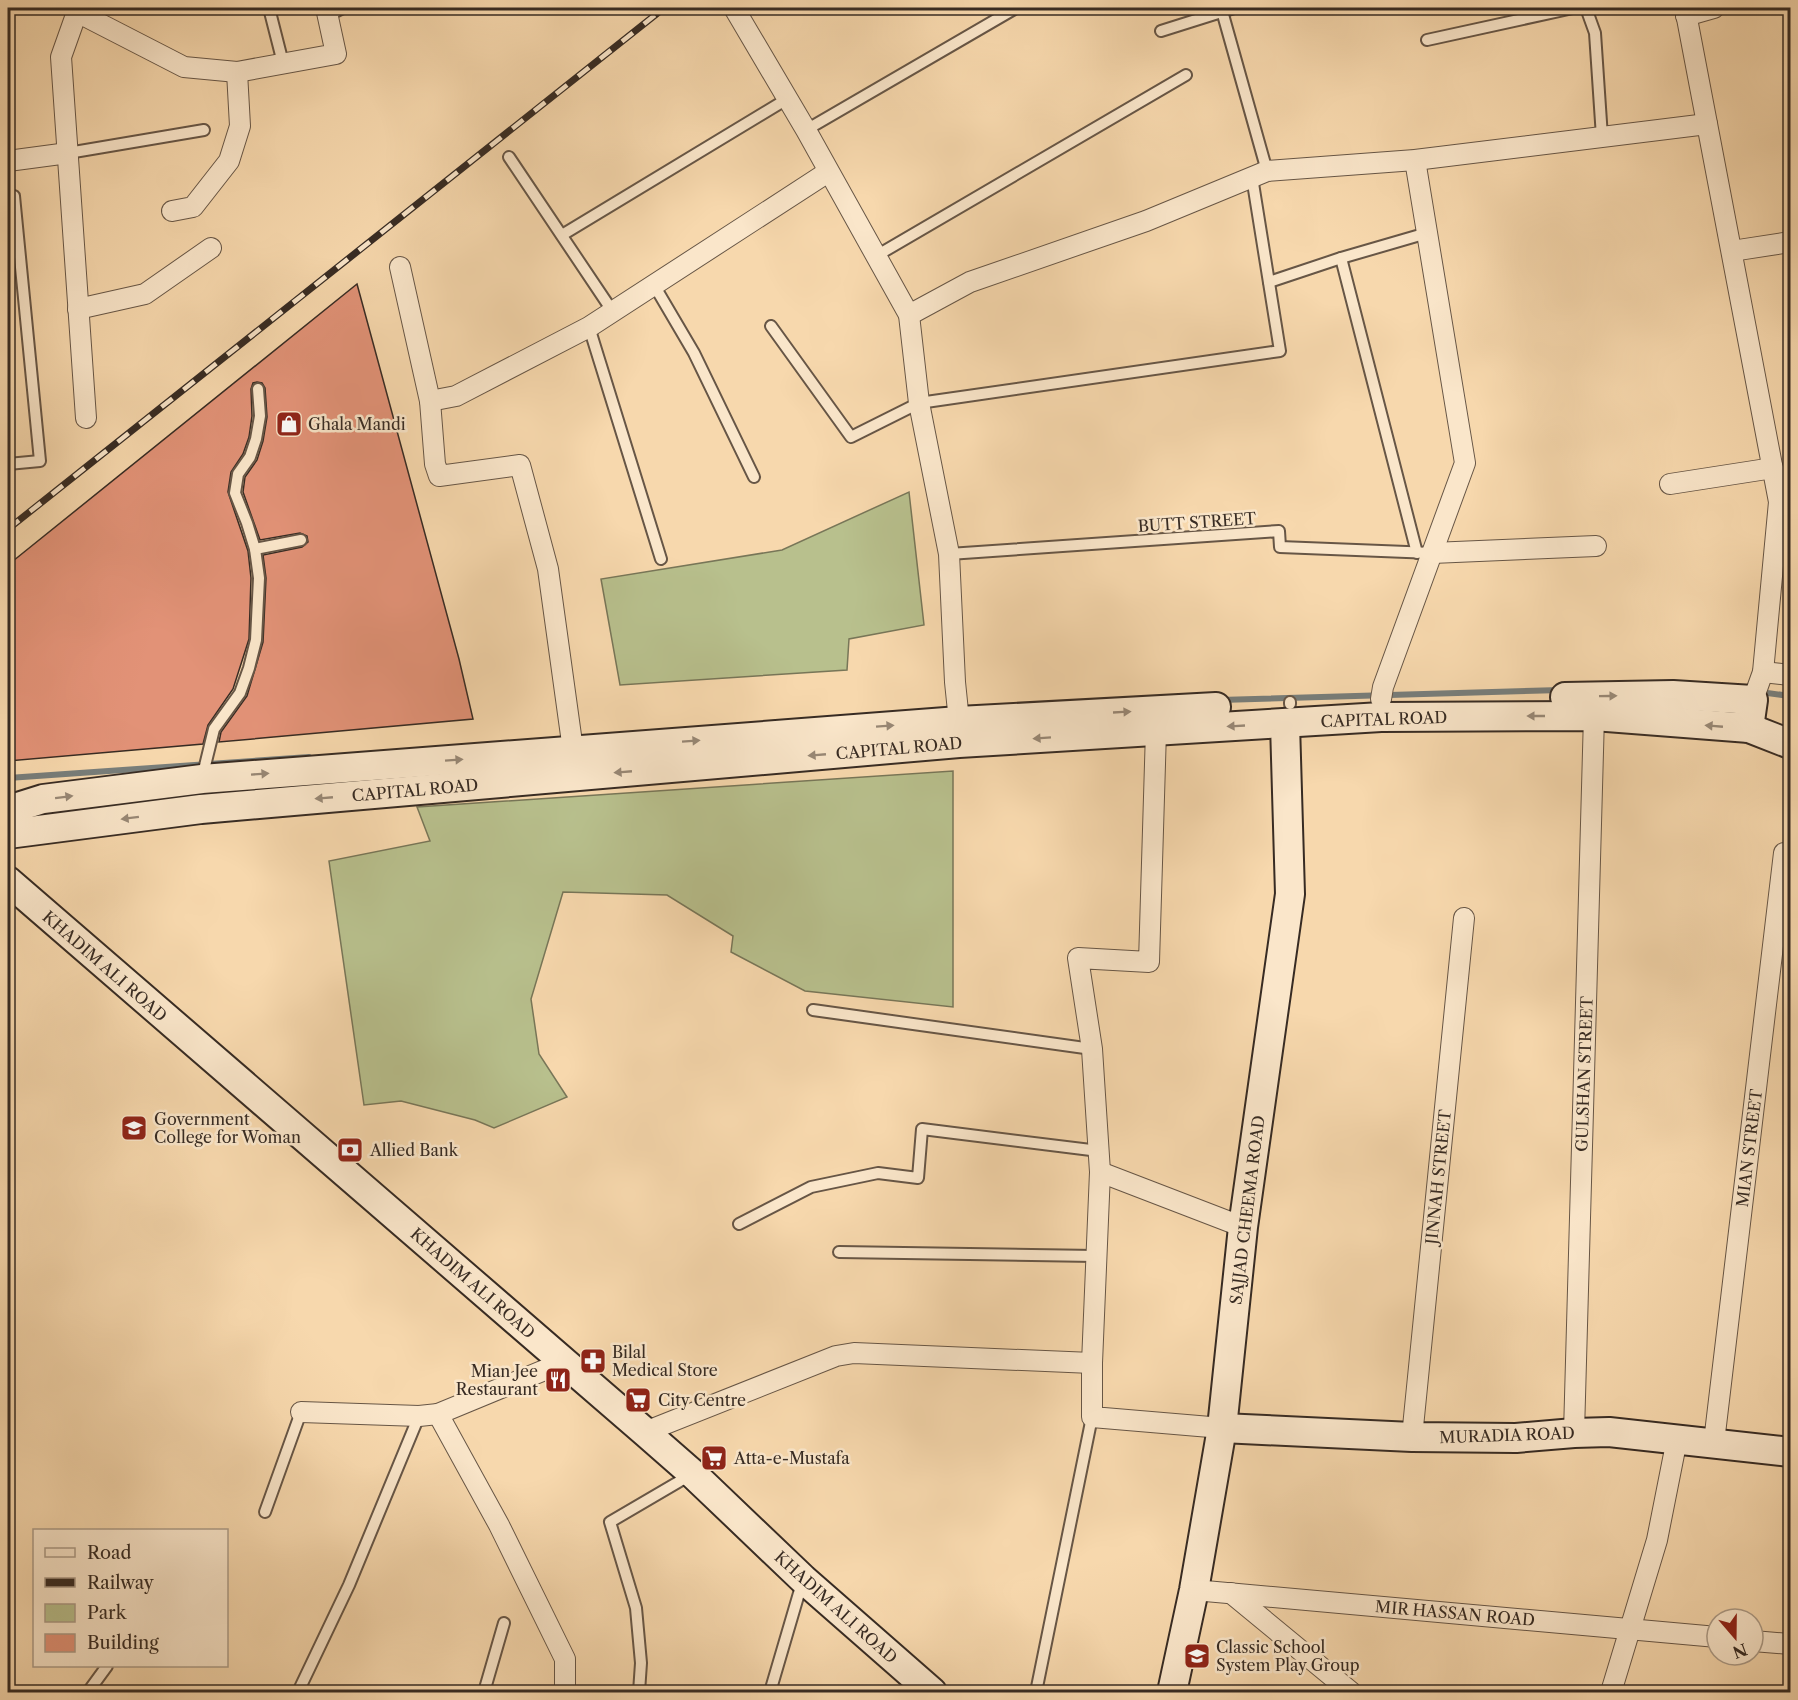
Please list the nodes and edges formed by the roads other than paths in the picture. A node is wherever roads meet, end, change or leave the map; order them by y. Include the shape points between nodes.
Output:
1 (269, 8) edge
2 (734, 8) edge
3 (1016, 8) edge
4 (1234, 8) edge
5 (1573, 8) edge
6 (1586, 8) edge
7 (1714, 8) edge
8 (76, 10) edge
9 (332, 10) edge
10 (1222, 11) junction
11 (1686, 12) edge
12 (1161, 32) dead end
13 (1427, 40) dead end
14 (283, 63) junction
15 (237, 72) junction
16 (1186, 75) dead end
17 (787, 99) junction
18 (1707, 124) junction
19 (204, 130) dead end
20 (806, 130) junction
21 (1602, 137) junction
22 (68, 153) junction
23 (509, 157) dead end
24 (1415, 160) junction
25 (8, 161) edge
26 (828, 172) junction
27 (1260, 174) junction
28 (14, 196) dead end
29 (172, 210) dead end
30 (1427, 233) junction
31 (562, 235) junction
32 (1791, 242) edge
33 (211, 248) dead end
34 (1732, 251) junction
35 (876, 256) junction
36 (1341, 258) junction
37 (400, 267) dead end
38 (1269, 282) junction
39 (654, 285) junction
40 (78, 309) junction
41 (613, 312) junction
42 (909, 315) junction
43 (771, 326) dead end
44 (589, 327) junction
45 (258, 390) dead end
46 (430, 400) junction
47 (919, 403) junction
48 (86, 418) dead end
49 (8, 464) edge
50 (1773, 468) junction
51 (754, 477) dead end
52 (1670, 484) dead end
53 (301, 540) dead end
54 (1596, 546) dead end
55 (255, 549) junction
56 (1424, 553) junction
57 (950, 554) junction
58 (662, 560) dead end
59 (1763, 672) junction
60 (1791, 675) edge
61 (1382, 700) junction
62 (1753, 700) junction
63 (1288, 710) junction
64 (1594, 716) junction
65 (1749, 728) junction
66 (1156, 731) junction
67 (959, 732) junction
68 (1791, 744) edge
69 (573, 750) junction
70 (202, 778) junction
71 (201, 809) junction
72 (8, 810) edge
73 (8, 834) edge
74 (1784, 853) dead end
75 (8, 881) edge
76 (1464, 918) dead end
77 (813, 1010) dead end
78 (1092, 1049) junction
79 (1099, 1151) junction
80 (1100, 1172) junction
81 (739, 1224) dead end
82 (1243, 1227) junction
83 (839, 1252) dead end
84 (1095, 1256) junction
85 (564, 1362) junction
86 (1092, 1363) junction
87 (301, 1412) joint
88 (428, 1415) junction
89 (1092, 1417) junction
90 (1222, 1428) junction
91 (645, 1432) junction
92 (1574, 1433) junction
93 (1412, 1437) junction
94 (1677, 1438) junction
95 (1714, 1443) junction
96 (1791, 1452) edge
97 (693, 1474) junction
98 (265, 1512) dead end
99 (803, 1580) junction
100 (1194, 1590) junction
101 (1231, 1593) junction
102 (504, 1623) dead end
103 (1630, 1629) junction
104 (1705, 1636) edge
105 (1765, 1642) edge
106 (1791, 1644) edge
107 (106, 1667) edge
108 (88, 1692) edge
109 (298, 1692) edge
110 (484, 1692) edge
111 (565, 1692) edge
112 (639, 1692) edge
113 (770, 1692) edge
114 (932, 1692) edge
115 (1036, 1692) edge
116 (1172, 1692) edge
117 (1352, 1692) edge
118 (1611, 1692) edge

1 - 14 lane
2 - 17 street
3 - 20 lane
4 - 10 lane
5 - 13 lane
6 - 21 lane via 1595,33
7 - 11 street
8 - 15 street via 183,67
8 - 22 street via 61,57
9 - 14 street via 336,54
10 - 12 lane
10 - 27 lane
11 - 18 street
14 - 15 street
15 - 29 street via 240,126 229,161 192,207
16 - 35 lane
17 - 20 street
17 - 31 lane
18 - 21 street
18 - 34 street
19 - 22 lane
20 - 26 street
21 - 24 street
22 - 25 street
22 - 40 street
23 - 31 lane
24 - 27 street
24 - 30 street
26 - 35 street
26 - 39 street
27 - 38 lane
27 - 42 street via 1146,221 970,282
28 - 49 lane via 40,461
30 - 36 lane
30 - 56 street via 1465,463
31 - 41 lane
32 - 34 street
33 - 40 street via 145,294
34 - 50 street
35 - 42 street
36 - 38 lane
36 - 56 lane
37 - 46 street
38 - 47 lane via 1280,351
39 - 41 street
39 - 51 lane via 694,353
40 - 48 street
41 - 44 street
42 - 47 street
43 - 47 lane via 851,437
44 - 46 street via 456,396
44 - 58 lane
45 - 55 lane via 260,416 256,439 238,474 235,493
46 - 69 street via 439,476 520,465 548,568
47 - 57 street
50 - 52 street
50 - 59 street via 1779,502
53 - 55 lane
54 - 56 street
55 - 70 lane via 259,578 256,640 240,693 214,729
56 - 57 lane, BUTT STREET via 1280,547 1279,531
56 - 61 street
57 - 67 street
59 - 60 street
59 - 62 street
61 -> 62 street via 1672,696
61 - 63 street, CAPITAL ROAD
64 -> 61 street, CAPITAL ROAD
62 - 65 street
63 -> 66 street, CAPITAL ROAD
67 -> 63 street
63 - 82 street, SAJJAD CHEEMA ROAD via 1290,894
65 -> 64 street, CAPITAL ROAD
64 - 92 street, GULSHAN STREET
65 - 68 street, CAPITAL ROAD
66 -> 67 street, CAPITAL ROAD
66 - 78 street via 1149,962 1078,958
69 -> 67 street
67 -> 71 street, CAPITAL ROAD
70 -> 69 street
70 - 71 street
72 -> 70 street via 43,800
71 -> 73 street, CAPITAL ROAD
74 - 95 street, MIAN STREET
75 - 85 street, KHADIM ALI ROAD
76 - 93 street, JINNAH STREET
77 - 78 lane
78 - 79 street
79 - 80 street
79 - 81 lane via 922,1129 918,1178 878,1173 811,1188
80 - 82 street
80 - 84 street
82 - 90 street, SAJJAD CHEEMA ROAD
83 - 84 lane
84 - 86 street
85 - 88 street
85 - 91 street, KHADIM ALI ROAD
86 - 89 street
86 - 91 street via 854,1353 836,1356
87 - 88 street
87 - 98 lane
88 - 109 lane
88 - 111 street via 499,1525 565,1659
89 - 90 street
89 - 115 lane
90 - 93 street, MURADIA ROAD
90 - 100 street, SAJJAD CHEEMA ROAD
91 - 97 street, KHADIM ALI ROAD
92 - 93 street, MURADIA ROAD via 1516,1438
92 - 94 street, MURADIA ROAD
94 - 95 street, MURADIA ROAD
94 - 103 street via 1657,1540
95 - 96 street, MURADIA ROAD
97 - 99 street, KHADIM ALI ROAD
97 - 112 lane via 610,1522 636,1608 641,1663
99 - 113 lane
99 - 114 street, KHADIM ALI ROAD
100 - 101 street, MIR HASSAN ROAD
100 - 116 street, SAJJAD CHEEMA ROAD
101 - 103 street, MIR HASSAN ROAD
101 - 117 street
102 - 110 lane
103 - 104 street, MIR HASSAN ROAD
103 - 118 street
105 - 106 street
107 - 108 lane

